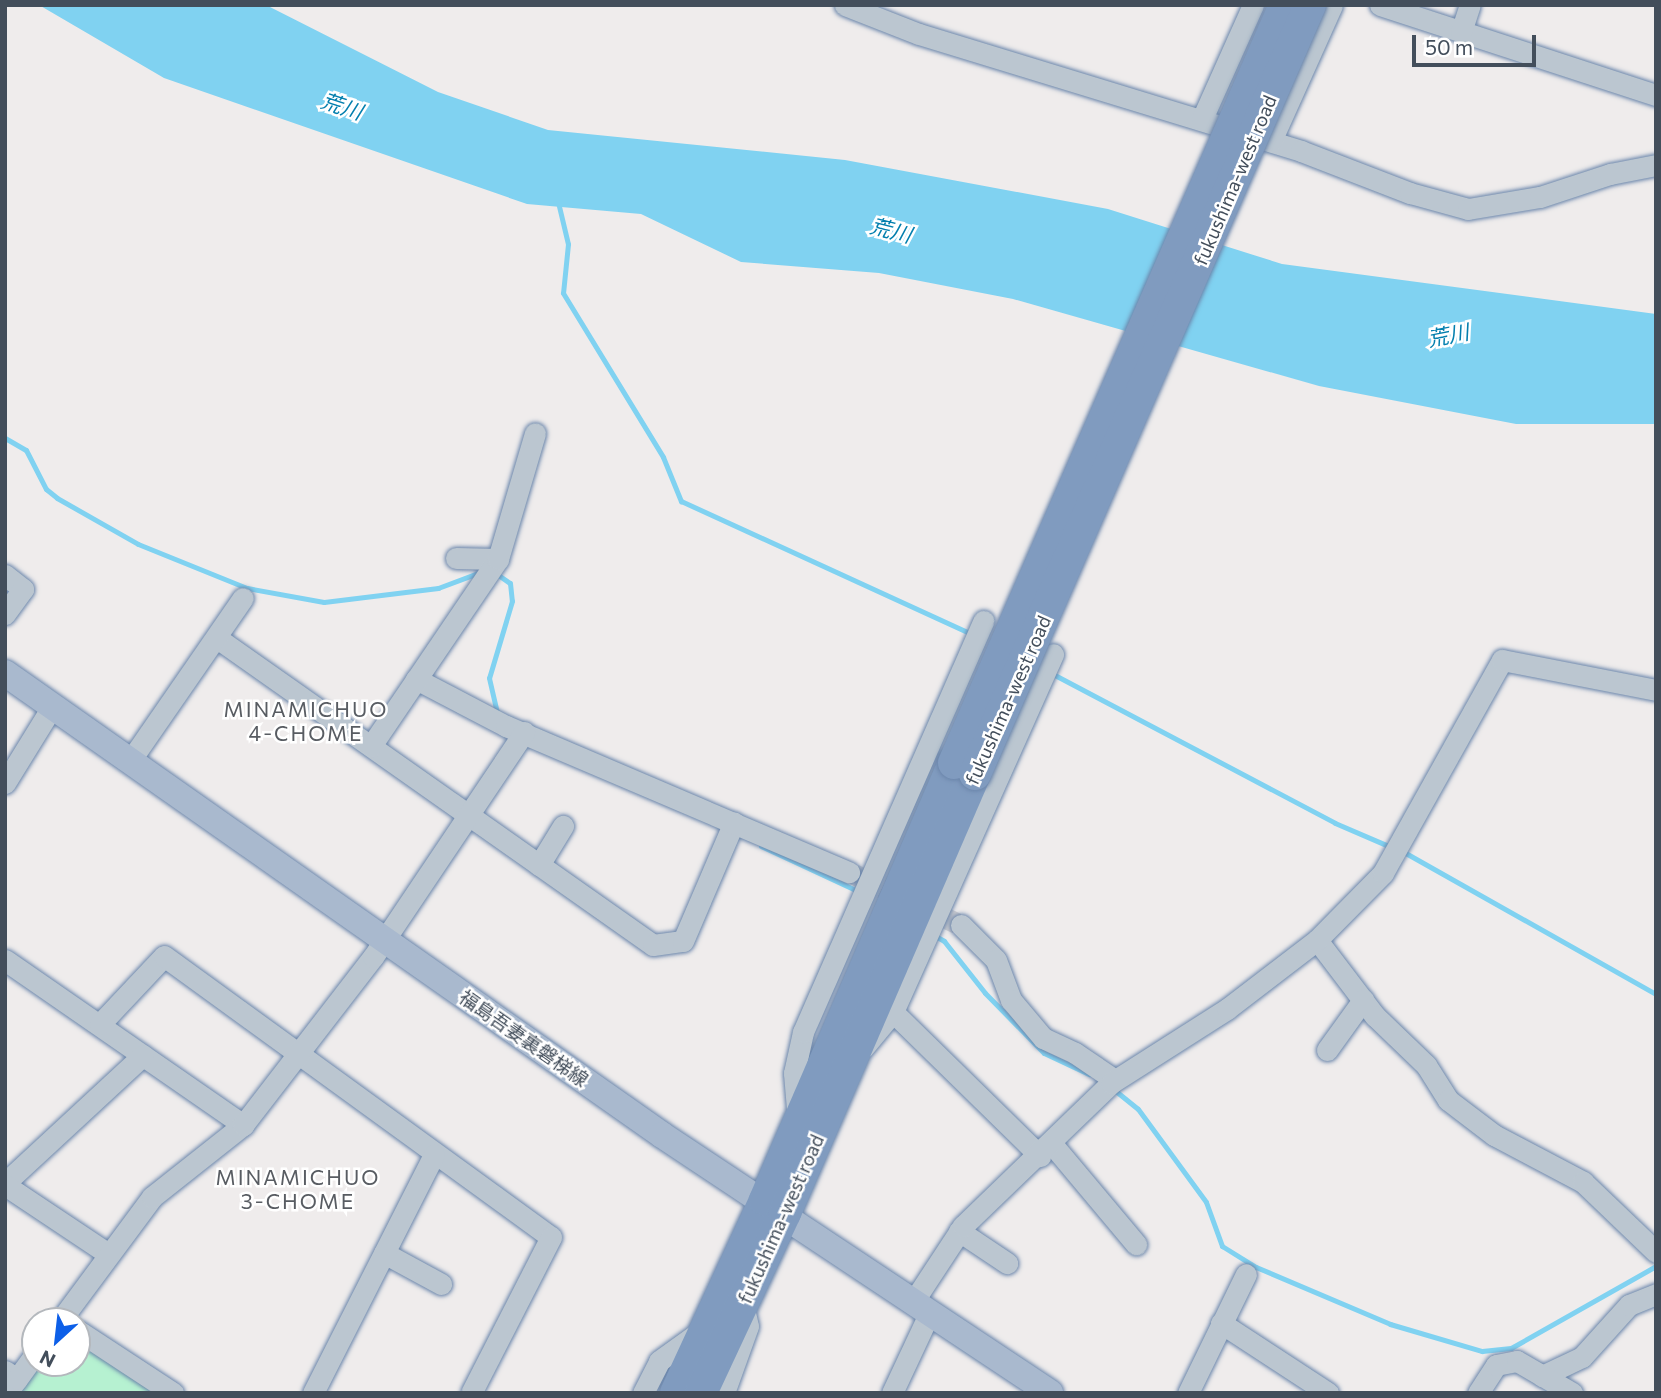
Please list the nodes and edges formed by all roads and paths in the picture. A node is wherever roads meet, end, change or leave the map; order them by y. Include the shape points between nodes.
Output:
1 (845, 5) edge
2 (1252, 5) edge
3 (1285, 5) edge
4 (1310, 5) edge
5 (1332, 5) edge
6 (1380, 5) edge
7 (1470, 5) edge
8 (890, 13) edge
9 (1461, 32) junction
10 (1656, 95) edge
11 (1202, 119) junction
12 (1271, 141) junction
13 (1656, 165) edge
14 (535, 433) dead end
15 (456, 558) dead end
16 (498, 559) junction
17 (5, 575) edge
18 (243, 598) dead end
19 (5, 614) edge
20 (983, 621) dead end
21 (216, 638) junction
22 (1053, 654) dead end
23 (5, 673) edge
24 (416, 680) junction
25 (1656, 690) edge
26 (52, 707) junction
27 (511, 732) junction
28 (371, 746) junction
29 (130, 761) junction
30 (964, 769) junction
31 (5, 783) edge
32 (467, 814) junction
33 (563, 826) dead end
34 (730, 831) junction
35 (539, 865) junction
36 (849, 872) tunnel mouth
37 (961, 925) tunnel mouth
38 (381, 939) junction
39 (1317, 940) junction
40 (5, 960) edge
41 (1363, 1000) junction
42 (893, 1012) junction
43 (100, 1024) junction
44 (1327, 1049) dead end
45 (143, 1055) junction
46 (297, 1055) junction
47 (851, 1060) junction
48 (1110, 1084) junction
49 (799, 1122) junction
50 (243, 1125) junction
51 (1046, 1150) junction
52 (434, 1155) junction
53 (5, 1184) edge
54 (775, 1207) junction
55 (959, 1231) junction
56 (1136, 1244) dead end
57 (1656, 1252) edge
58 (107, 1253) junction
59 (384, 1254) junction
60 (1007, 1263) dead end
61 (1246, 1274) dead end
62 (441, 1284) dead end
63 (1656, 1294) edge
64 (743, 1303) junction
65 (75, 1307) edge
66 (921, 1308) junction
67 (1221, 1322) junction
68 (706, 1326) junction
69 (91, 1340) edge
70 (1542, 1376) junction
71 (173, 1393) edge
72 (313, 1393) edge
73 (471, 1393) edge
74 (643, 1393) edge
75 (676, 1393) edge
76 (701, 1393) edge
77 (724, 1393) edge
78 (892, 1393) edge
79 (1050, 1393) edge
80 (1188, 1393) edge
81 (1328, 1393) edge
82 (1478, 1393) edge
83 (1572, 1393) edge

1 - 8 street
2 - 11 street
3 - 30 highway, fukushima-west road, bridge
4 - 30 highway, fukushima-west road, bridge
5 - 12 street
6 - 9 street
7 - 9 street
8 - 11 street via 1075,84
9 - 10 street
11 - 12 street
12 - 13 street via 1410,193 1468,209 1541,197 1610,174
14 - 16 street
15 - 16 street
16 - 24 street
17 - 19 street via 23,589
18 - 21 street
20 - 49 street via 803,1032 794,1073
21 - 28 street
21 - 29 street
22 - 42 street
23 - 26 main road, 福島吾妻裏磐梯線
24 - 27 street
24 - 28 street
25 - 39 street via 1502,660 1391,860
26 - 29 main road, 福島吾妻裏磐梯線
26 - 31 street
27 - 32 street
27 - 34 street
28 - 32 street
29 - 38 main road, 福島吾妻裏磐梯線
30 - 47 highway, fukushima-west road
30 - 49 highway, fukushima-west road
32 - 35 street
32 - 38 street
33 - 35 street
34 - 35 street via 682,941 653,945
34 - 36 street
37 - 48 street via 996,960 1011,1000 1043,1038 1075,1053
38 - 46 street via 373,957
38 - 54 main road, 福島吾妻裏磐梯線 via 662,1135
39 - 41 street
39 - 48 street via 1227,1009
40 - 43 street
41 - 44 street
41 - 57 street via 1426,1065 1448,1100 1494,1135 1583,1182
42 - 47 street
42 - 51 street
43 - 45 street
43 - 46 street via 163,956
45 - 50 street
45 - 53 street
46 - 50 street
46 - 52 street
47 - 54 highway, fukushima-west road
48 - 51 street
49 - 54 highway, fukushima-west road
50 - 58 street via 152,1197
51 - 55 street
51 - 56 street
52 - 59 street
52 - 73 street via 551,1237
53 - 58 street
54 - 64 highway, fukushima-west road
54 - 66 main road, 福島吾妻裏磐梯線
54 - 68 highway, fukushima-west road
55 - 60 street
55 - 66 street
58 - 65 street
59 - 62 street
59 - 72 street
61 - 67 street
63 - 70 street via 1629,1305 1582,1357
64 - 76 highway, fukushima-west road
64 - 77 street via 748,1326
66 - 78 street
66 - 79 main road, 福島吾妻裏磐梯線
67 - 80 street
67 - 81 street
68 - 74 street via 659,1361
68 - 75 highway, fukushima-west road
69 - 71 street
70 - 82 street via 1517,1361 1496,1365
70 - 83 street

